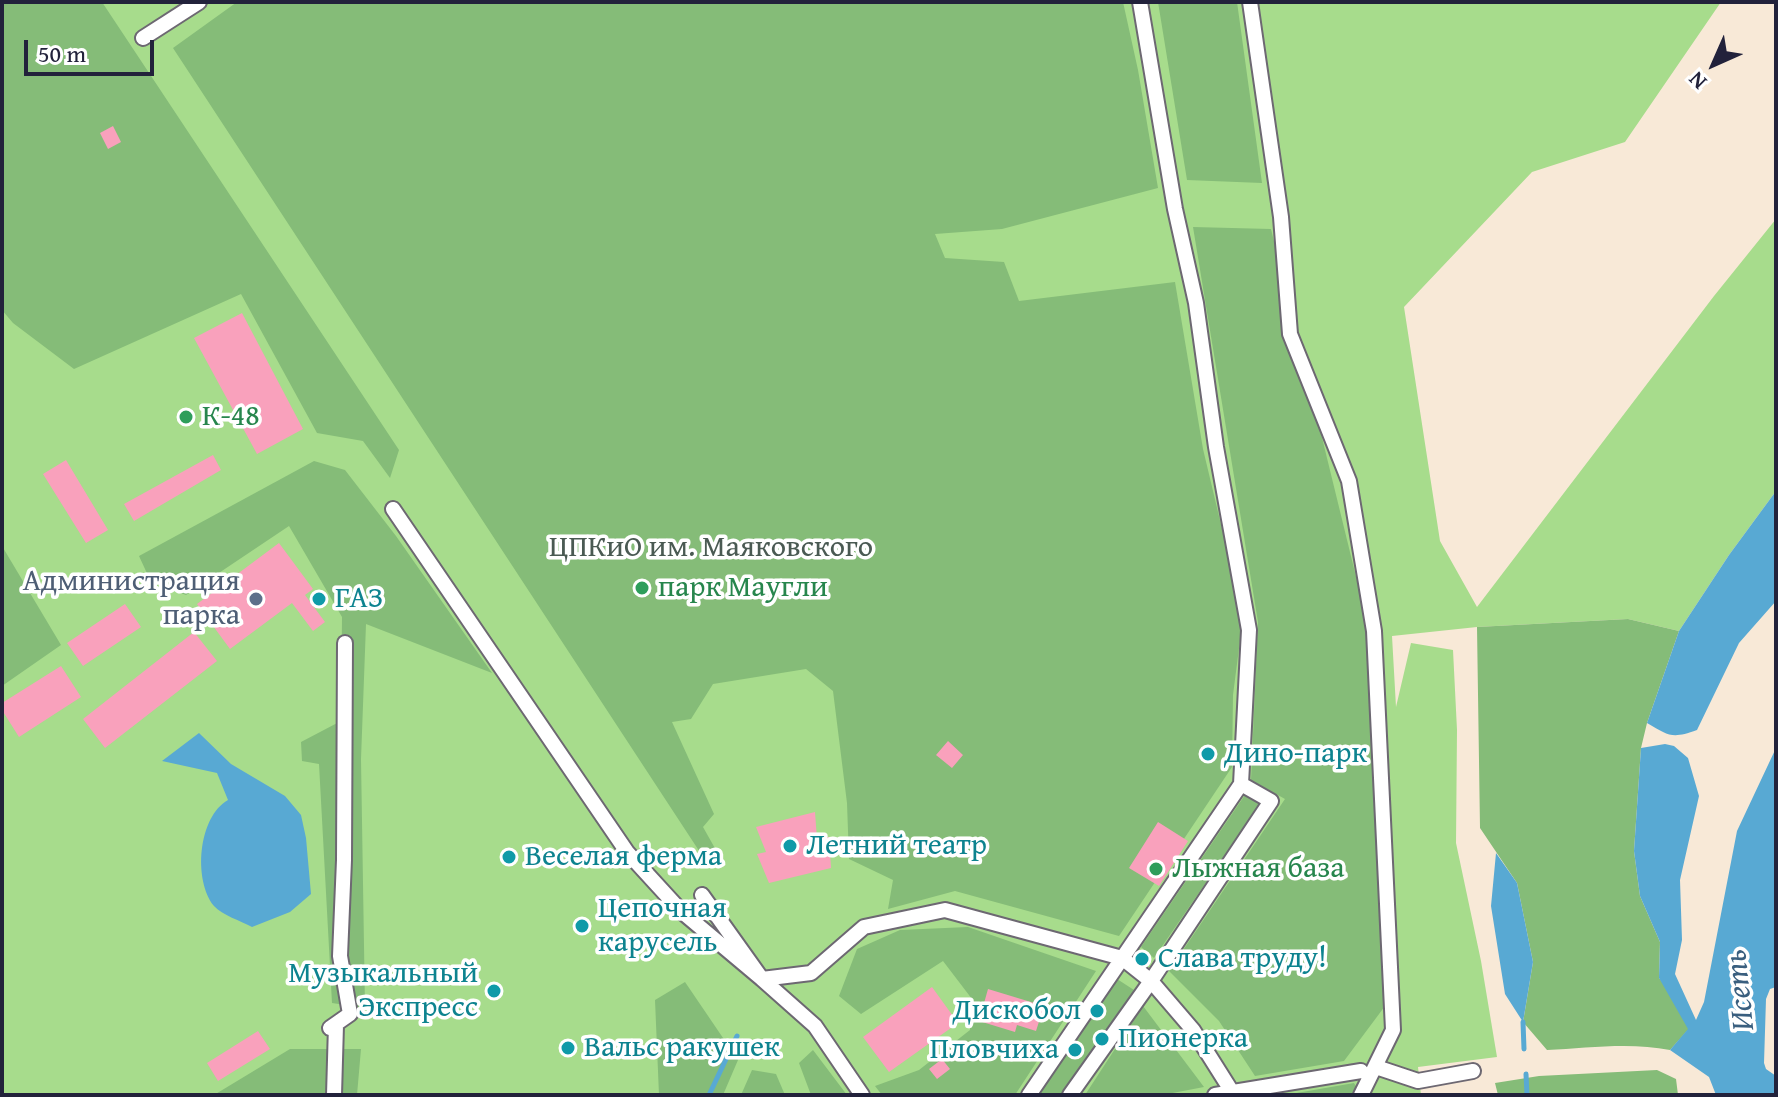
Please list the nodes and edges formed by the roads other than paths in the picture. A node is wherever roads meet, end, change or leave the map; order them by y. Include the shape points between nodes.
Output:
1 (199, 2) edge
2 (1140, 2) edge
3 (1250, 2) edge
4 (143, 38) dead end
5 (393, 509) dead end
6 (345, 643) dead end
7 (1241, 784) junction
8 (702, 895) dead end
9 (1122, 958) junction
10 (762, 979) junction
11 (1151, 981) junction
12 (1376, 1067) junction
13 (1361, 1071) dead end
14 (1473, 1071) dead end
15 (1233, 1093) edge
16 (334, 1095) edge
17 (862, 1095) edge
18 (1029, 1095) edge
19 (1070, 1095) edge
20 (1215, 1095) edge
21 (1361, 1095) edge

1 - 4 street
2 - 7 street via 1249,630
3 - 12 street via 1281,217 1290,334 1349,481 1374,631 1393,1030
5 - 10 street via 627,852 681,911
6 - 16 street via 340,956 350,1014 333,1026
7 - 9 street
7 - 11 street via 1271,801
8 - 10 street
9 - 10 street via 945,910 864,927 811,973
9 - 11 street
9 - 18 street
10 - 17 street via 815,1026
11 - 15 street via 1193,1030
11 - 19 street
12 - 14 street via 1418,1081
12 - 21 street
13 - 15 street
15 - 20 street

